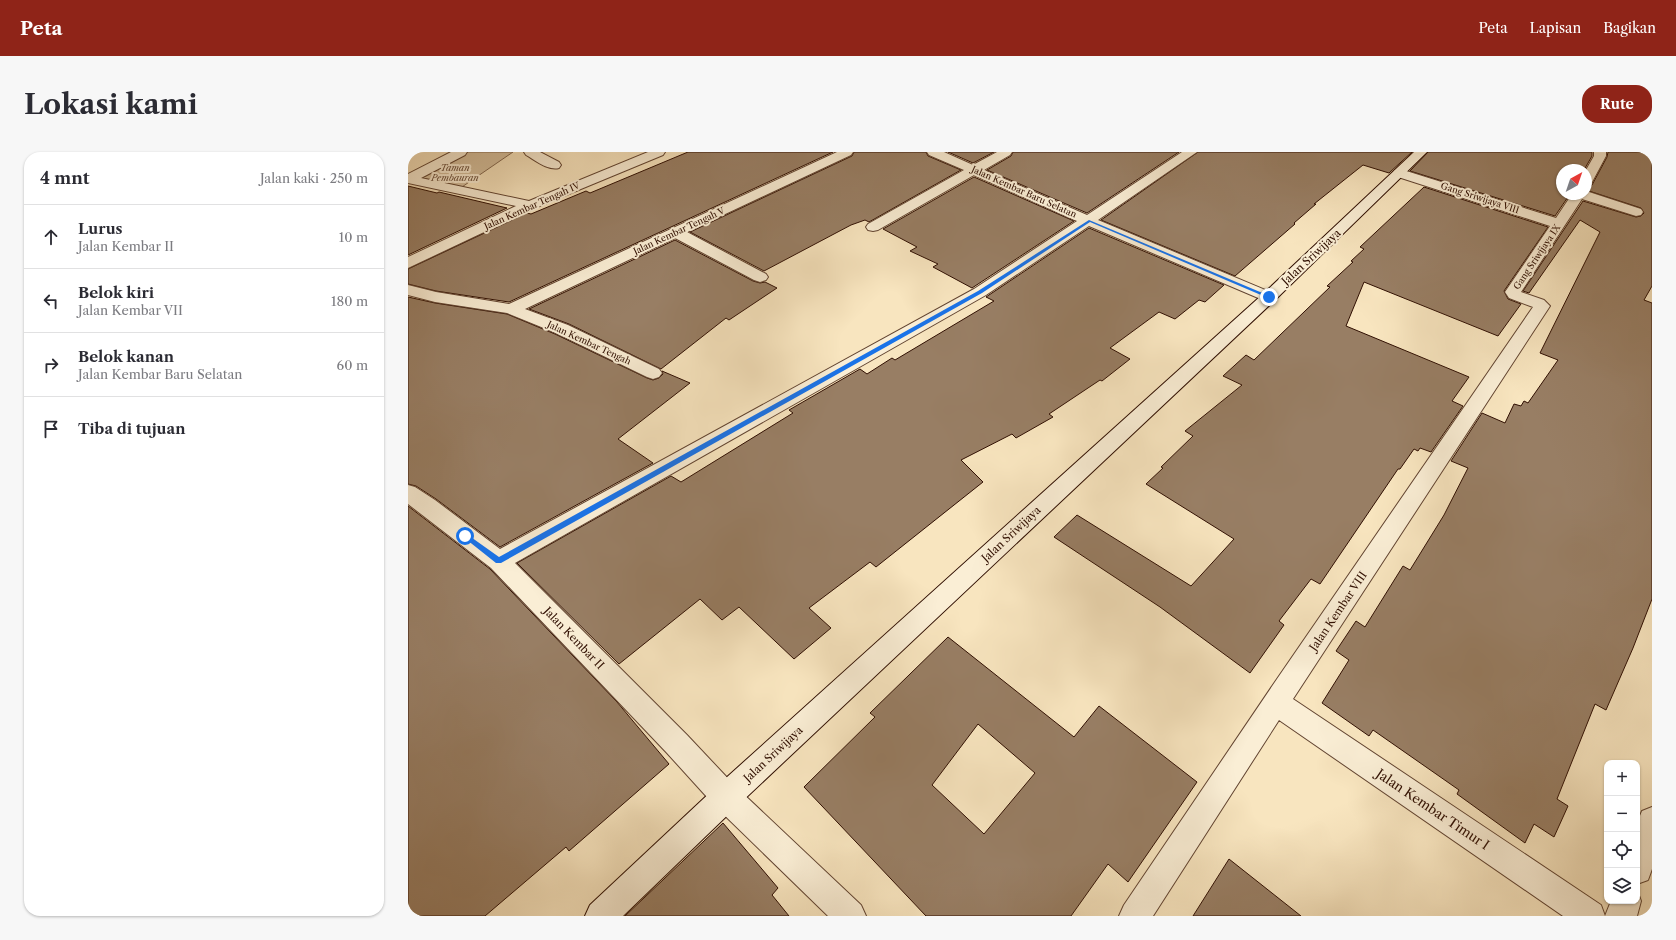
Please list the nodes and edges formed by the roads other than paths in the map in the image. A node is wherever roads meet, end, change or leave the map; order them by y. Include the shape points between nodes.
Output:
1 (461, 152) edge
2 (530, 152) edge
3 (659, 152) edge
4 (847, 152) edge
5 (933, 152) edge
6 (1006, 152) edge
7 (1191, 152) edge
8 (1421, 152) edge
9 (1600, 152) edge
10 (554, 165) dead end
11 (973, 169) junction
12 (1592, 170) edge
13 (1400, 172) junction
14 (408, 179) edge
15 (1592, 198) edge
16 (1576, 200) edge
17 (530, 205) junction
18 (1636, 212) dead end
19 (1089, 221) junction
20 (1560, 224) junction
21 (873, 227) dead end
22 (677, 233) junction
23 (408, 263) edge
24 (760, 277) dead end
25 (408, 290) edge
26 (1269, 297) junction
27 (1542, 306) joint
28 (511, 309) junction
29 (653, 373) dead end
30 (408, 493) edge
31 (499, 561) junction
32 (1277, 703) junction
33 (726, 797) junction
34 (1652, 821) edge
35 (1637, 868) edge
36 (1625, 904) edge
37 (601, 916) edge
38 (850, 916) edge
39 (1135, 916) edge
40 (1590, 916) edge
41 (1621, 916) edge

1 - 14 street
2 - 10 street
3 - 17 street, Jalan Kembar Tengah IV
4 - 22 street, Jalan Kembar Tengah V
5 - 11 street, Jalan Kembar Baru Selatan
6 - 11 street
7 - 19 street
8 - 13 street, Jalan Sriwijaya
9 - 12 street
11 - 19 street, Jalan Kembar Baru Selatan
11 - 21 street
13 - 20 street, Gang Sriwijaya VIII
13 - 26 street, Jalan Sriwijaya
14 - 17 street
15 - 18 street
16 - 20 street, Gang Sriwijaya IX
17 - 23 street, Jalan Kembar Tengah IV
19 - 26 street, Jalan Kembar Baru Selatan
19 - 31 street via 980,292
20 - 27 street, Gang Sriwijaya IX via 1513,292
22 - 24 street
22 - 28 street, Jalan Kembar Tengah V
25 - 28 street, Jalan Kembar Tengah
26 - 33 street, Jalan Sriwijaya
27 - 32 street, Jalan Kembar VIII
28 - 29 street, Jalan Kembar Tengah via 562,329
30 - 31 street, Jalan Kembar II
31 - 33 street, Jalan Kembar II
32 - 39 street, Jalan Kembar VIII
32 - 40 street, Jalan Kembar Timur I
33 - 37 street, Jalan Sriwijaya
33 - 38 street, Jalan Kembar II
34 - 35 street
36 - 41 street

